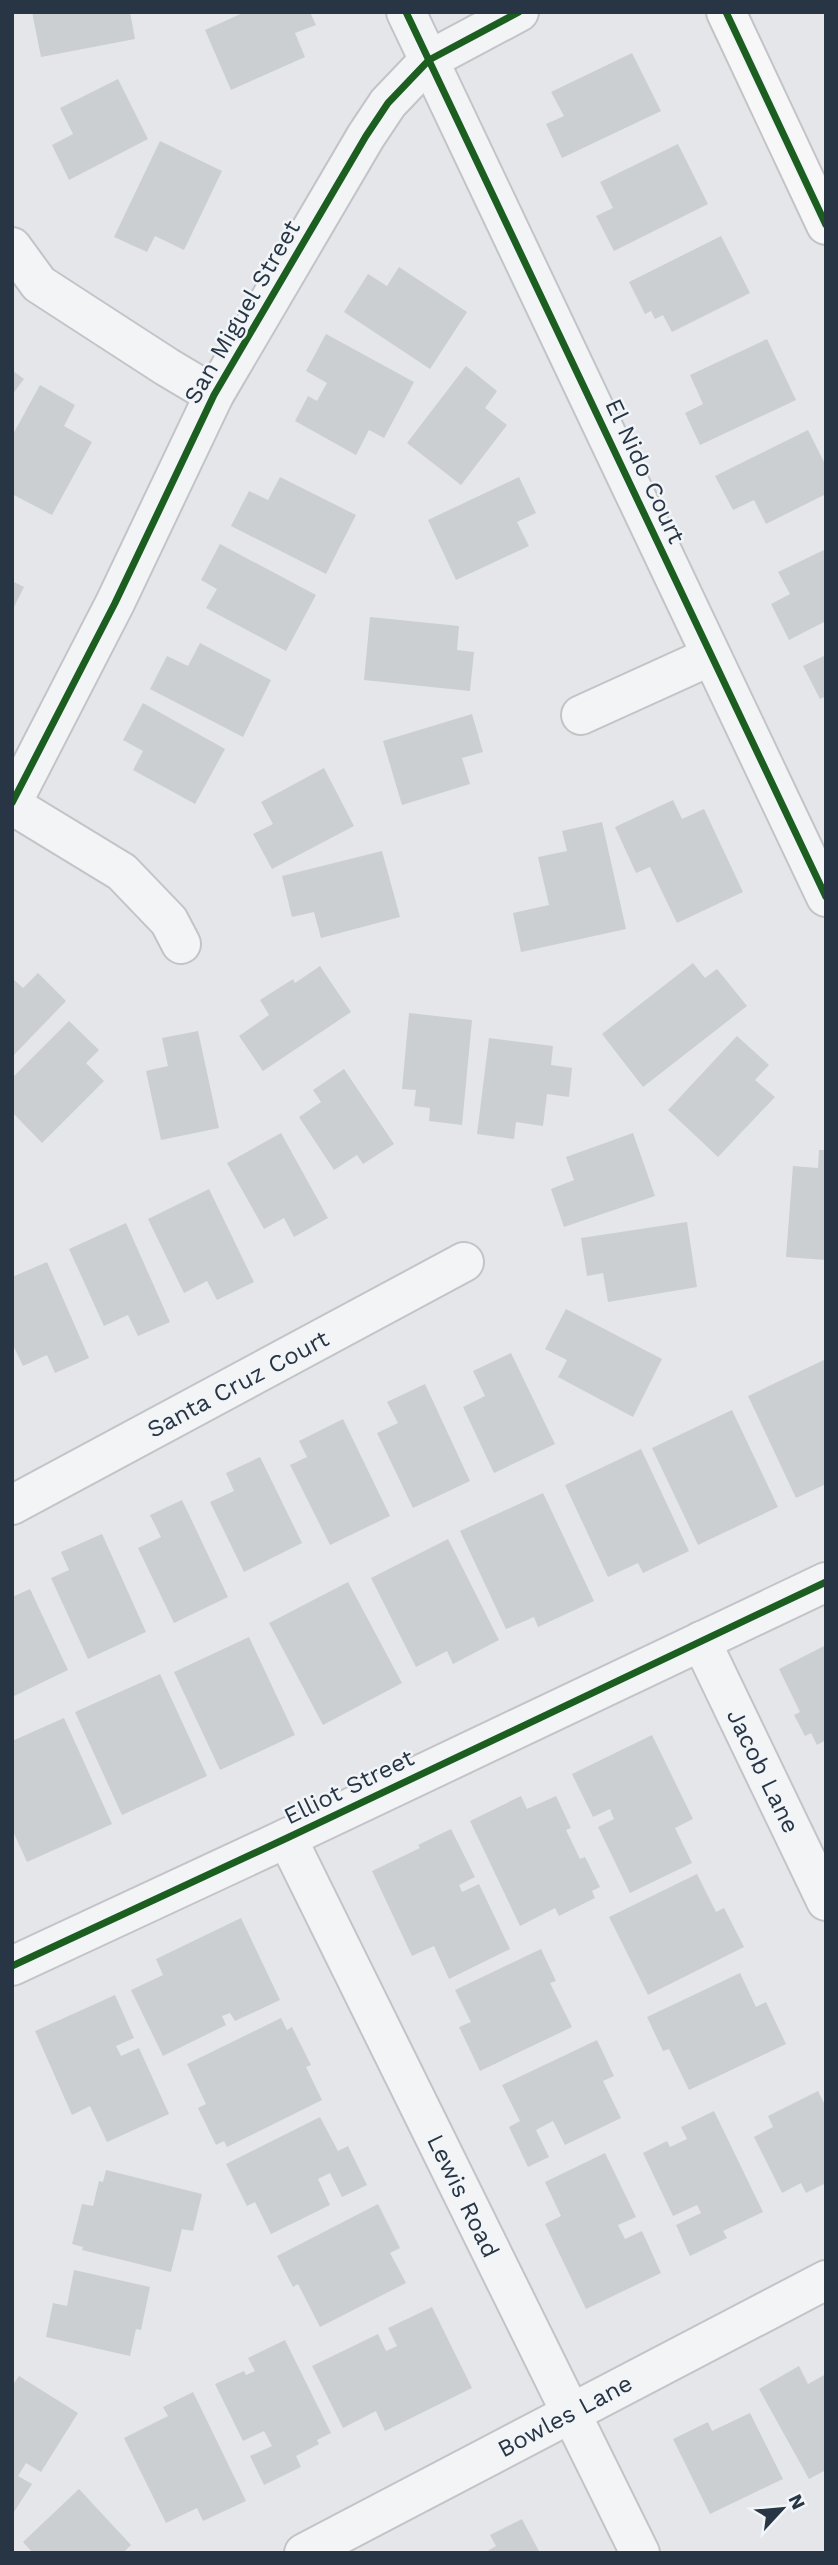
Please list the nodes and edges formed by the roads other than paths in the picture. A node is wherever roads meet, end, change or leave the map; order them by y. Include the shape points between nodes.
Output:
1 (406, 12) edge
2 (519, 12) edge
3 (726, 12) edge
4 (429, 60) junction
5 (826, 225) edge
6 (12, 247) edge
7 (215, 395) junction
8 (711, 656) junction
9 (581, 715) dead end
10 (12, 804) edge
11 (826, 897) edge
12 (181, 944) dead end
13 (464, 1262) dead end
14 (12, 1505) edge
15 (826, 1582) edge
16 (701, 1641) junction
17 (288, 1838) junction
18 (826, 1900) edge
19 (12, 1966) edge
20 (826, 2280) edge
21 (570, 2413) junction
22 (304, 2553) edge
23 (640, 2553) edge

1 - 4 street, El Nido Court
2 - 4 street, San Miguel Street
3 - 5 street
4 - 7 street, San Miguel Street via 388,103 366,135
4 - 8 street, El Nido Court
6 - 7 street via 39,284
7 - 10 street, San Miguel Street
8 - 9 street
8 - 11 street, El Nido Court
10 - 12 street via 122,872 169,921
13 - 14 street, Santa Cruz Court
15 - 16 street, Elliot Street
16 - 17 street, Elliot Street
16 - 18 street, Jacob Lane
17 - 19 street, Elliot Street
17 - 21 street, Lewis Road
20 - 21 street, Bowles Lane
21 - 22 street, Bowles Lane
21 - 23 street, Lewis Road

